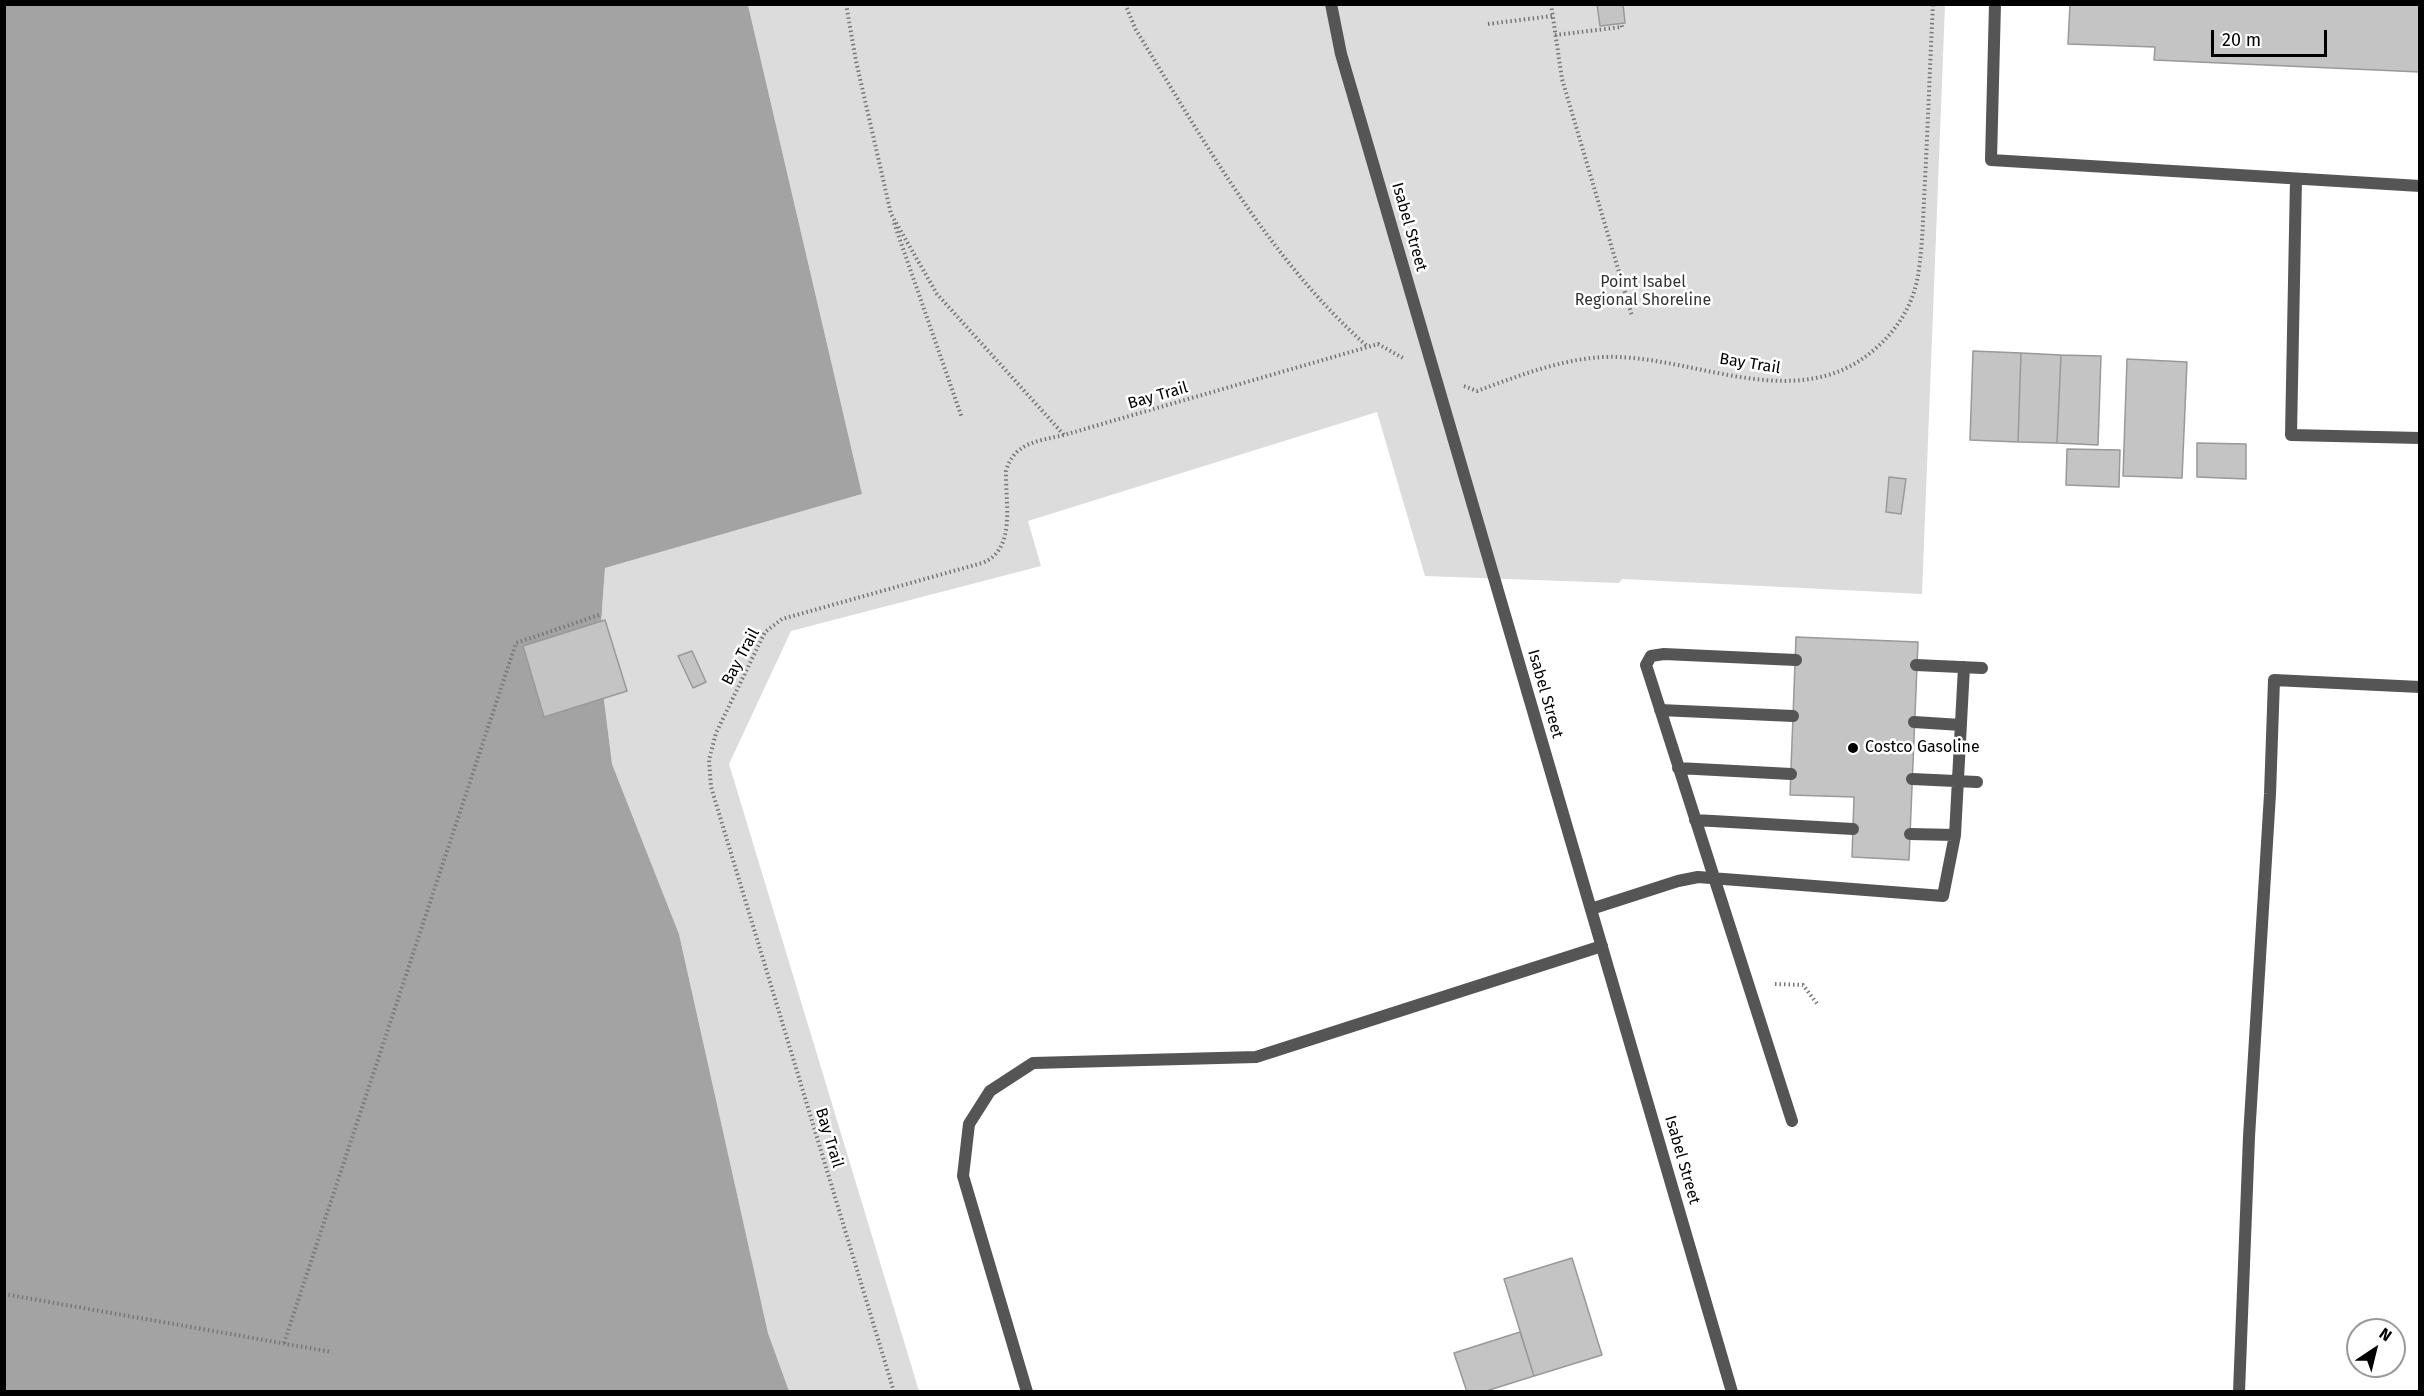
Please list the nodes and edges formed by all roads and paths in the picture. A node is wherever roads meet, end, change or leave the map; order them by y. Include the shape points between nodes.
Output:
1 (846, 4) edge
2 (1125, 4) edge
3 (1331, 4) edge
4 (1551, 4) edge
5 (1933, 4) edge
6 (1995, 4) edge
7 (1552, 16) junction
8 (1621, 23) dead end
9 (1488, 24) dead end
10 (1555, 35) junction
11 (2296, 178) junction
12 (2420, 186) edge
13 (891, 214) junction
14 (1632, 316) dead end
15 (1378, 344) dead end
16 (1369, 347) junction
17 (1477, 391) dead end
18 (962, 418) dead end
19 (1064, 435) junction
20 (2420, 438) edge
21 (602, 614) dead end
22 (1796, 660) dead end
23 (1916, 665) dead end
24 (1964, 667) junction
25 (1982, 668) dead end
26 (2420, 687) edge
27 (1660, 710) junction
28 (1793, 716) dead end
29 (1914, 722) dead end
30 (1961, 725) junction
31 (1678, 768) junction
32 (1791, 774) dead end
33 (1912, 779) dead end
34 (1958, 781) junction
35 (1977, 782) dead end
36 (1695, 820) junction
37 (1853, 829) dead end
38 (1910, 834) dead end
39 (1955, 835) junction
40 (1714, 879) junction
41 (1591, 909) junction
42 (1602, 946) junction
43 (1748, 984) junction
44 (1818, 1005) dead end
45 (1792, 1121) dead end
46 (4, 1294) edge
47 (284, 1343) junction
48 (332, 1352) dead end
49 (894, 1392) edge
50 (1027, 1392) edge
51 (1732, 1392) edge
52 (2239, 1392) edge

1 - 13 path
2 - 16 path via 1136,30 1229,182 1299,276
3 - 41 street, Isabel Street via 1341,54
4 - 7 path
5 - 17 path, Bay Trail via 1917,280 1899,323 1872,351 1833,375 1799,381 1767,381 1635,358 1598,357 1561,364
6 - 11 street via 1991,160
7 - 9 path
7 - 10 path
8 - 10 path via 1622,27
10 - 14 path via 1562,79
11 - 12 street
11 - 20 street via 2291,435
13 - 18 path
13 - 19 path via 937,294
15 - 16 path, Bay Trail
16 - 19 path, Bay Trail
19 - 49 path, Bay Trail via 1029,443 1010,459 1006,471 1005,540 992,559 782,619 765,632 716,733 709,760 711,787
21 - 47 path via 516,643
22 - 27 street via 1655,655 1646,668
23 - 24 street
24 - 25 street
24 - 30 street
26 - 52 street via 2274,680 2248,1137
27 - 28 street
27 - 31 street
29 - 30 street
30 - 34 street
31 - 32 street
31 - 36 street
33 - 34 street
34 - 35 street
34 - 39 street
36 - 37 street
36 - 40 street
38 - 39 street
39 - 40 street via 1944,896
40 - 41 street via 1678,881
40 - 43 street
41 - 42 street, Isabel Street
42 - 50 street via 1256,1057 1033,1063 990,1091 969,1124 963,1176
42 - 51 street, Isabel Street
43 - 44 path via 1803,985
43 - 45 street
46 - 47 path
47 - 48 path

